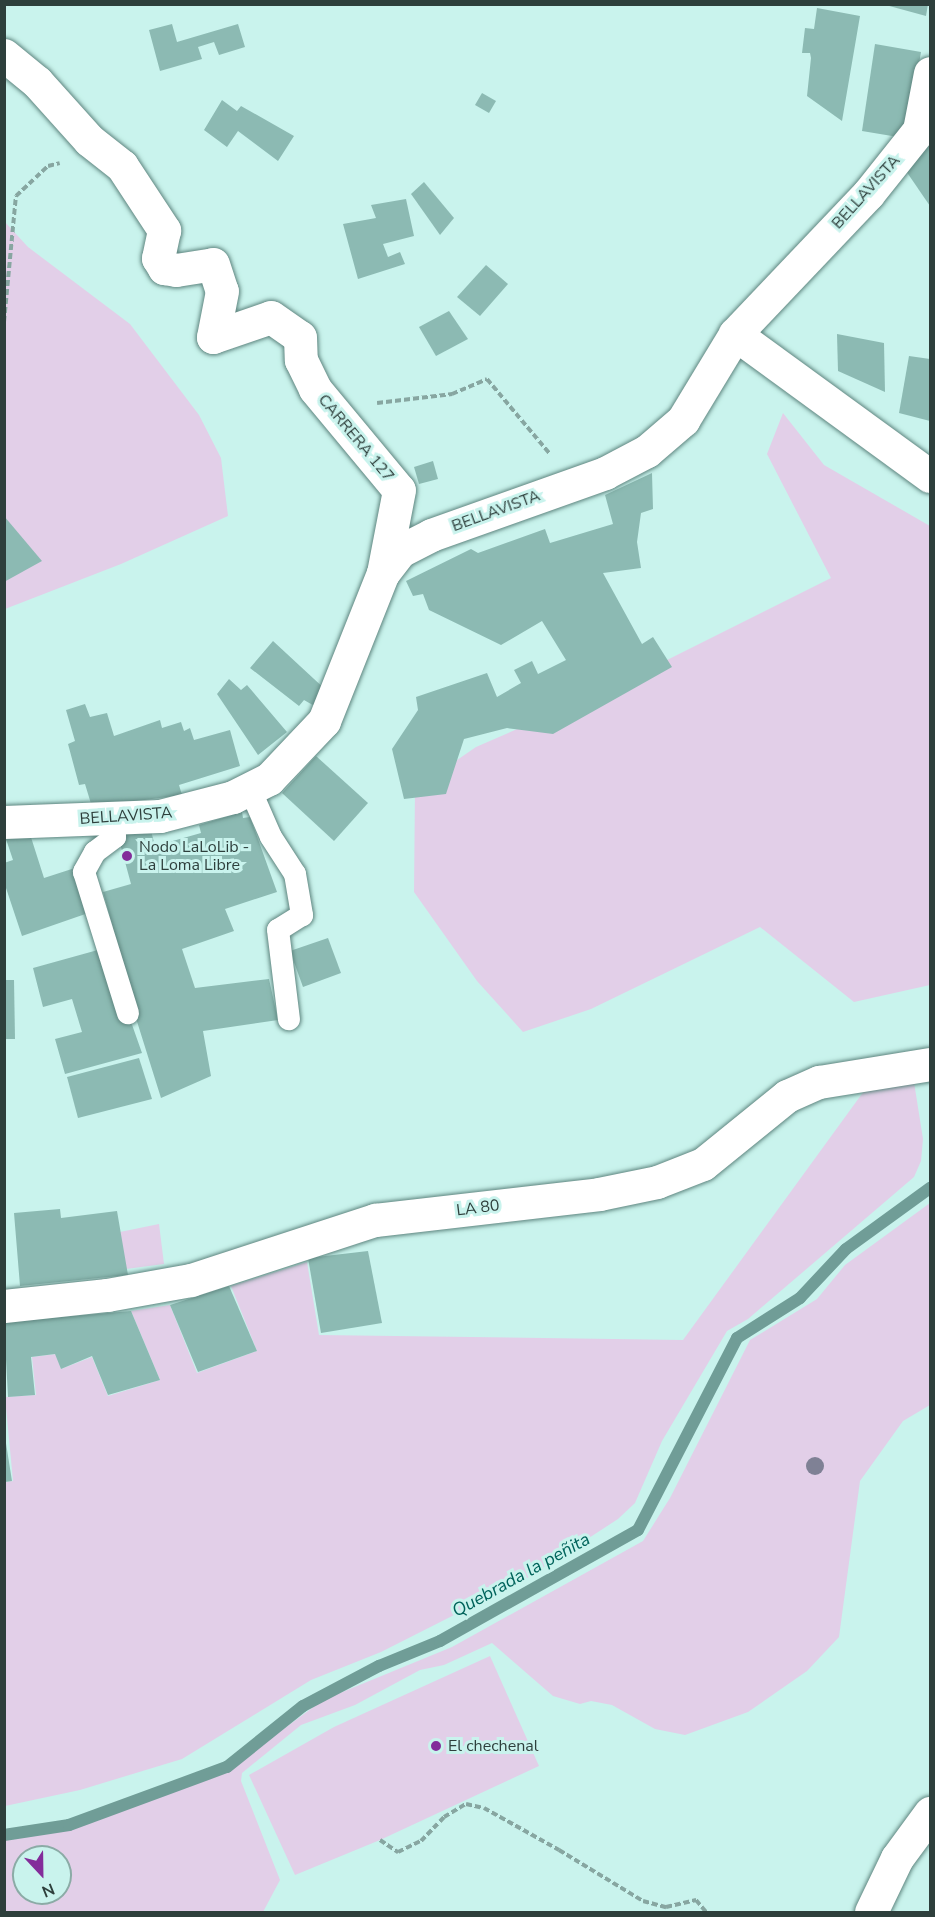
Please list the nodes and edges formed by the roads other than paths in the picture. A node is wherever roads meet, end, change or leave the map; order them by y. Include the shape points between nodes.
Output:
1 (4, 55) edge
2 (930, 73) edge
3 (735, 334) junction
4 (930, 476) edge
5 (382, 573) junction
6 (250, 789) junction
7 (114, 818) junction
8 (4, 822) edge
9 (129, 1013) dead end
10 (289, 1019) dead end
11 (930, 1064) edge
12 (4, 1306) edge
13 (930, 1813) edge
14 (871, 1912) edge

1 - 5 street, CARRERA 127 via 30,75 103,151 123,166 164,230 158,258 164,268 213,264 222,291 213,337 271,317 300,337 301,360 315,389 399,490
2 - 3 street, BELLAVISTA via 919,130 868,194
3 - 4 street
3 - 5 street, BELLAVISTA via 683,420 647,451 575,483 431,534 400,551
5 - 6 street, BELLAVISTA via 324,721 269,779
6 - 7 street, BELLAVISTA via 198,809
6 - 10 lane via 271,837 295,874 302,915 278,930
7 - 8 street, BELLAVISTA
7 - 9 lane via 115,837 95,852 84,872
11 - 12 street, LA 80 via 819,1082 787,1096 703,1164 657,1182 599,1194 375,1221 191,1280 107,1295
13 - 14 street via 897,1858

